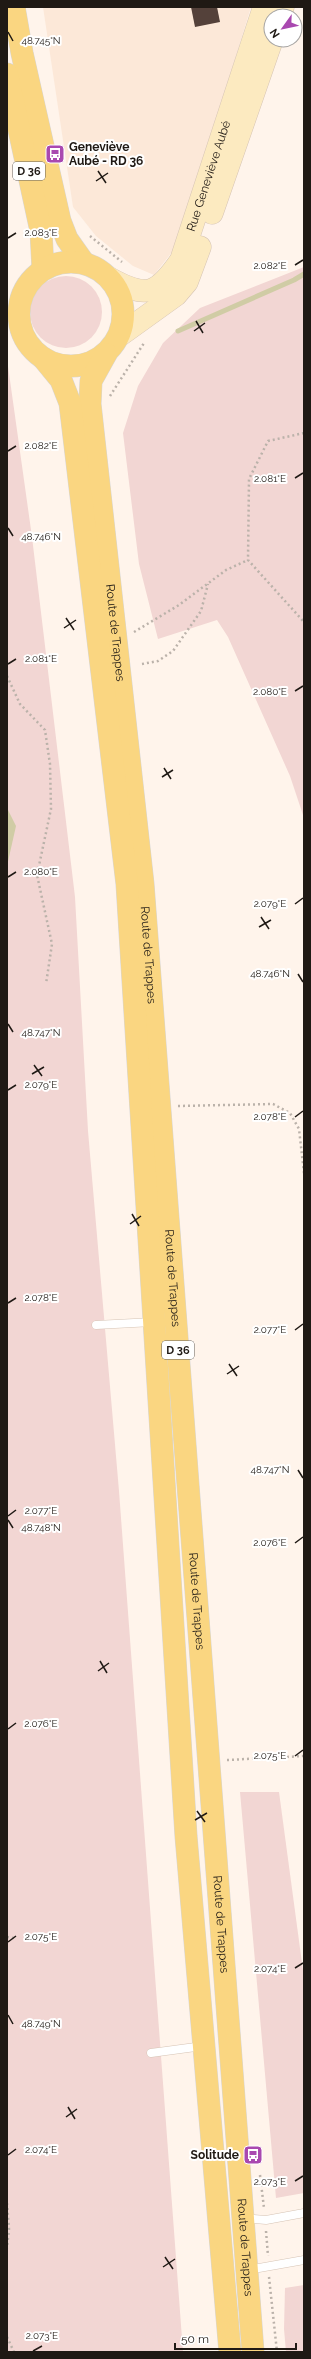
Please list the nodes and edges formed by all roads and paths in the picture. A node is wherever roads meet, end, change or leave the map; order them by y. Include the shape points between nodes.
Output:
1 (14, 7) edge
2 (263, 20) edge
3 (263, 31) edge
4 (269, 48) edge
5 (7, 74) edge
6 (247, 114) junction
7 (85, 230) dead end
8 (84, 263) junction
9 (43, 269) junction
10 (116, 270) junction
11 (149, 314) junction
12 (119, 336) junction
13 (106, 354) junction
14 (43, 358) junction
15 (109, 400) dead end
16 (304, 433) edge
17 (248, 560) junction
18 (208, 584) junction
19 (304, 622) edge
20 (130, 625) dead end
21 (142, 664) dead end
22 (7, 676) edge
23 (46, 984) dead end
24 (160, 1107) junction
25 (304, 1173) edge
26 (154, 1322) junction
27 (96, 1325) dead end
28 (304, 1756) edge
29 (209, 1762) junction
30 (7, 1937) edge
31 (14, 1938) dead end
32 (204, 2046) junction
33 (151, 2053) dead end
34 (7, 2203) edge
35 (304, 2212) edge
36 (242, 2218) junction
37 (7, 2248) edge
38 (304, 2260) edge
39 (247, 2270) junction
40 (7, 2337) edge
41 (14, 2352) edge
42 (230, 2352) edge
43 (253, 2352) edge

1 - 8 main road, D 36 via 23,60 60,221 67,239
2 - 10 street, Rue Geneviève Aubé via 181,260 163,282 143,293 129,289
3 - 6 street via 247,85
4 - 6 street, Rue Geneviève Aubé
5 - 9 main road, D 36 via 41,230
6 - 11 street, Rue Geneviève Aubé via 187,282 176,295
7 - 10 path
8 - 9 main road via 62,262
8 - 10 main road via 97,268
9 - 14 main road via 30,281 21,296 18,314 21,331 30,347
10 - 12 main road via 123,305 123,321
11 - 12 street, Rue Geneviève Aubé
11 - 15 path via 151,330
12 - 13 main road
13 - 14 main road via 91,362 75,366 58,365
13 - 24 main road, Route de Trappes / D 36 via 91,381 90,404 143,884
14 - 26 main road, Route de Trappes / D 36 via 61,380 70,403 127,884
16 - 17 path via 268,441 249,479
17 - 18 path via 226,570
17 - 19 path
18 - 20 path via 179,605 131,633
18 - 21 path via 201,611 173,651 158,661
22 - 23 path via 20,704 45,730 50,764 51,809 37,874 52,944
24 - 25 path via 273,1104 290,1113 299,1129
24 - 29 main road, Route de Trappes / D 36
26 - 27 lane
26 - 32 main road, Route de Trappes / D 36 via 186,1836
28 - 29 path
29 - 36 main road, Route de Trappes / D 36
30 - 31 path
32 - 33 lane
32 - 42 main road, Route de Trappes / D 36
34 - 37 path
35 - 36 lane via 266,2220
36 - 39 main road, Route de Trappes / D 36
38 - 39 lane
39 - 43 main road, Route de Trappes / D 36
40 - 41 path

